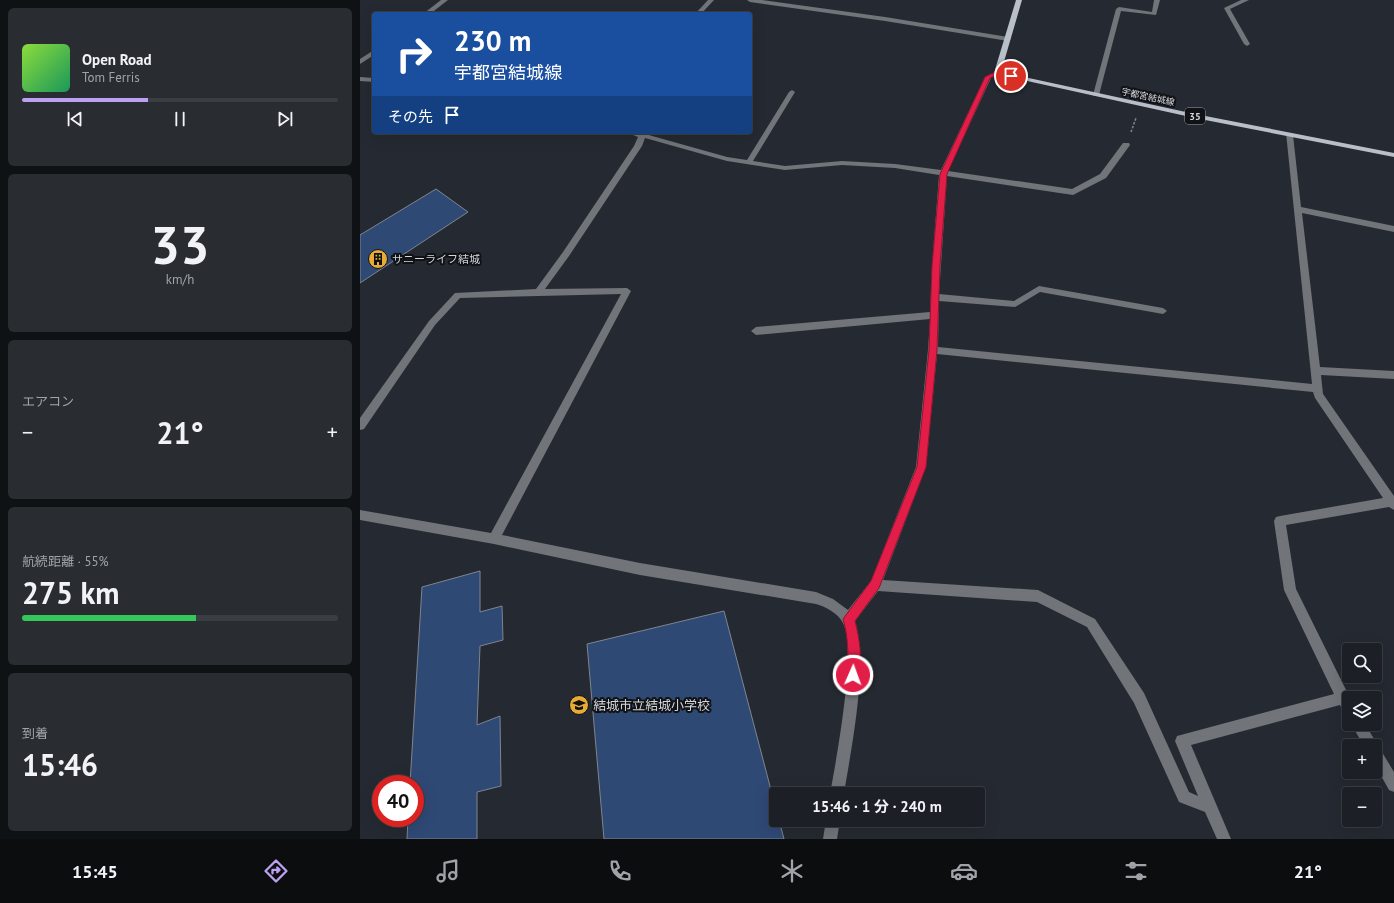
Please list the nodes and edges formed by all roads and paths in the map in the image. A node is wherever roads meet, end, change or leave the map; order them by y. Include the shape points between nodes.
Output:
1 (445, 0) edge
2 (711, 0) edge
3 (750, 0) edge
4 (1019, 0) edge
5 (1157, 0) edge
6 (1246, 0) edge
7 (429, 12) edge
8 (700, 12) edge
9 (1008, 39) junction
10 (1247, 44) dead end
11 (372, 53) edge
12 (360, 62) edge
13 (997, 73) junction
14 (360, 79) edge
15 (372, 80) edge
16 (792, 92) dead end
17 (1096, 95) junction
18 (1140, 104) junction
19 (636, 134) edge
20 (1289, 135) junction
21 (642, 136) junction
22 (1126, 146) joint
23 (1394, 155) edge
24 (750, 162) junction
25 (943, 174) junction
26 (1297, 209) junction
27 (1394, 229) edge
28 (538, 292) junction
29 (935, 297) junction
30 (1163, 310) dead end
31 (934, 315) junction
32 (756, 331) dead end
33 (933, 350) junction
34 (1316, 371) junction
35 (1394, 375) edge
36 (1318, 389) junction
37 (360, 426) edge
38 (1393, 503) edge
39 (360, 515) edge
40 (494, 539) junction
41 (875, 585) junction
42 (849, 619) junction
43 (1342, 695) edge
44 (1342, 704) edge
45 (1382, 764) edge
46 (1394, 785) edge
47 (838, 787) edge
48 (1210, 807) junction
49 (832, 827) edge
50 (830, 839) edge
51 (1224, 839) edge

1 - 7 street
2 - 8 street
3 - 9 street
4 - 9 main road
5 - 17 street via 1154,14 1119,9
6 - 10 street via 1227,8
9 - 13 main road
11 - 12 street
13 - 17 main road, 宇都宮結城線 / 35
13 - 25 street via 988,77
14 - 15 street
16 - 24 street
17 - 18 main road, 宇都宮結城線 / 35
18 - 20 main road, 宇都宮結城線 / 35
18 - 22 path
19 - 21 street
20 - 23 main road, 宇都宮結城線 / 35
20 - 26 street
21 - 24 street via 727,159
21 - 28 street via 638,146 566,254
22 - 25 street via 1103,176 1073,192
24 - 25 street via 785,168 842,163 895,166
25 - 29 street
26 - 27 street
26 - 34 street
28 - 37 street via 458,295 432,323
28 - 40 street via 627,291
29 - 30 street via 1015,304 1039,289
29 - 31 street
31 - 32 street
31 - 33 street
33 - 36 street
33 - 41 street via 921,467
34 - 35 street
34 - 36 street
36 - 38 street via 1318,395
38 - 43 street via 1280,521 1290,590
39 - 40 street
40 - 42 street via 640,569 816,598 831,603
41 - 42 street
41 - 48 street via 1038,596 1091,623 1139,698 1184,797
42 - 47 street via 854,660 849,718
44 - 48 street via 1182,741
45 - 46 street
48 - 51 street
49 - 50 street

